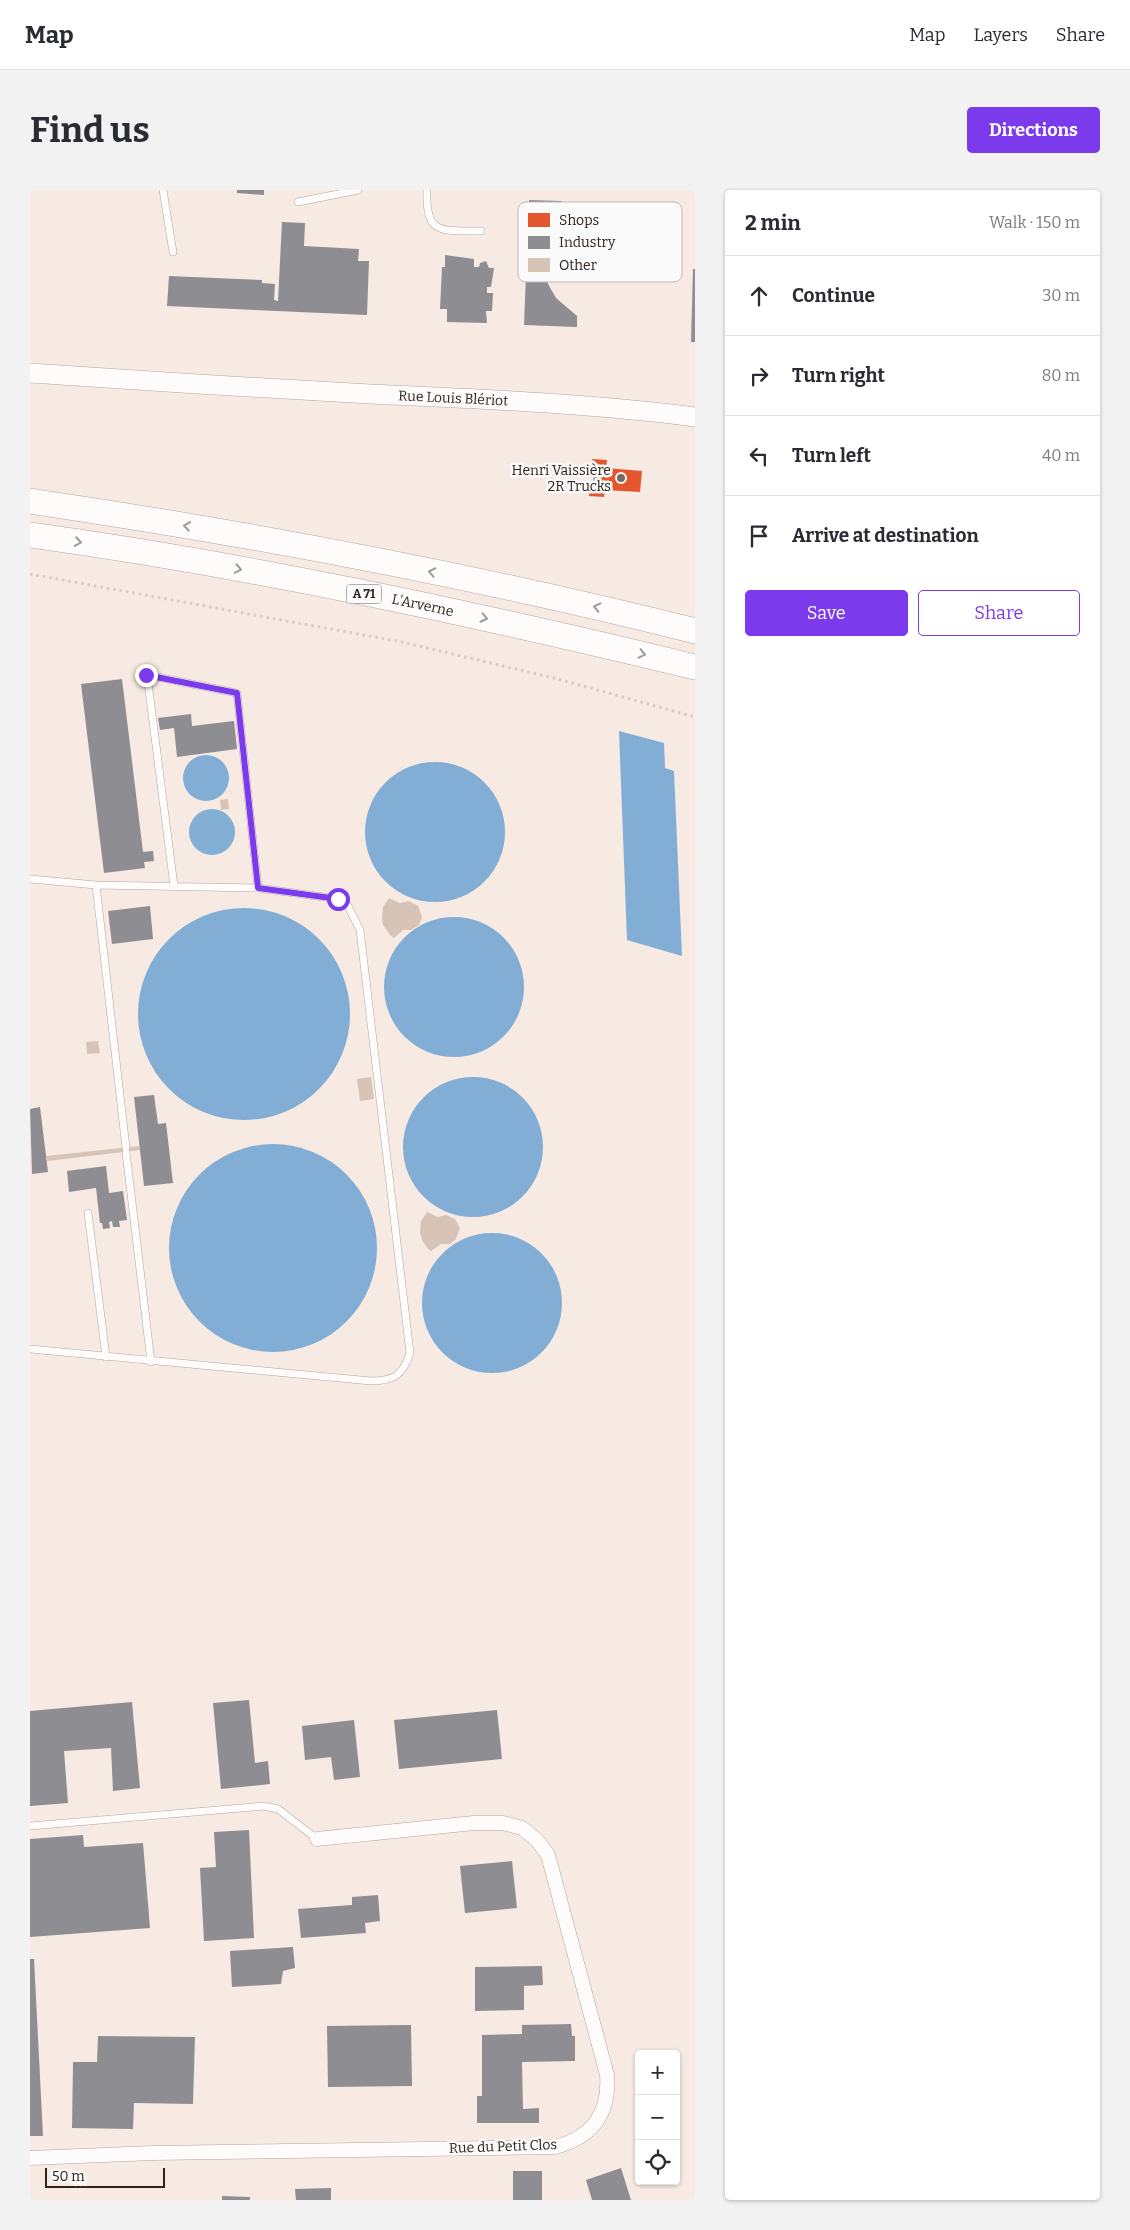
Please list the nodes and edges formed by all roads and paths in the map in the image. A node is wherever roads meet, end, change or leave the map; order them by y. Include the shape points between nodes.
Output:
1 (162, 190) edge
2 (358, 190) edge
3 (427, 190) edge
4 (298, 202) dead end
5 (481, 232) dead end
6 (173, 252) dead end
7 (30, 373) edge
8 (30, 386) edge
9 (211, 386) junction
10 (695, 417) edge
11 (30, 501) edge
12 (30, 535) edge
13 (30, 574) edge
14 (695, 631) edge
15 (695, 666) edge
16 (695, 717) edge
17 (30, 879) edge
18 (96, 885) junction
19 (174, 886) junction
20 (258, 888) junction
21 (88, 1214) dead end
22 (30, 1349) edge
23 (106, 1357) junction
24 (151, 1362) junction
25 (30, 1826) edge
26 (317, 1840) joint
27 (30, 2158) edge

1 - 6 lane
2 - 4 lane
3 - 5 lane via 426,211 431,222 443,230
7 - 9 main road, Rue Louis Blériot
8 - 9 main road, Rue Louis Blériot
9 - 10 main road, Rue Louis Blériot via 526,402 646,410
14 -> 11 highway via 383,562
12 -> 15 highway, L'Arverne / A 71 via 235,568 448,610
13 - 16 path via 402,642 554,678
17 - 18 lane
18 - 19 lane
18 - 24 lane
19 - 20 lane
19 - 20 lane via 146,675 237,693
20 - 24 lane via 338,899 348,906 360,930 410,1353 405,1368 383,1381
21 - 23 lane
22 - 23 lane
23 - 24 lane
25 - 26 lane via 264,1806 278,1809
26 - 27 street, Rue du Petit Clos via 474,1823 503,1823 522,1828 536,1840 548,1855 607,2075 608,2092 596,2123 585,2135 555,2147

